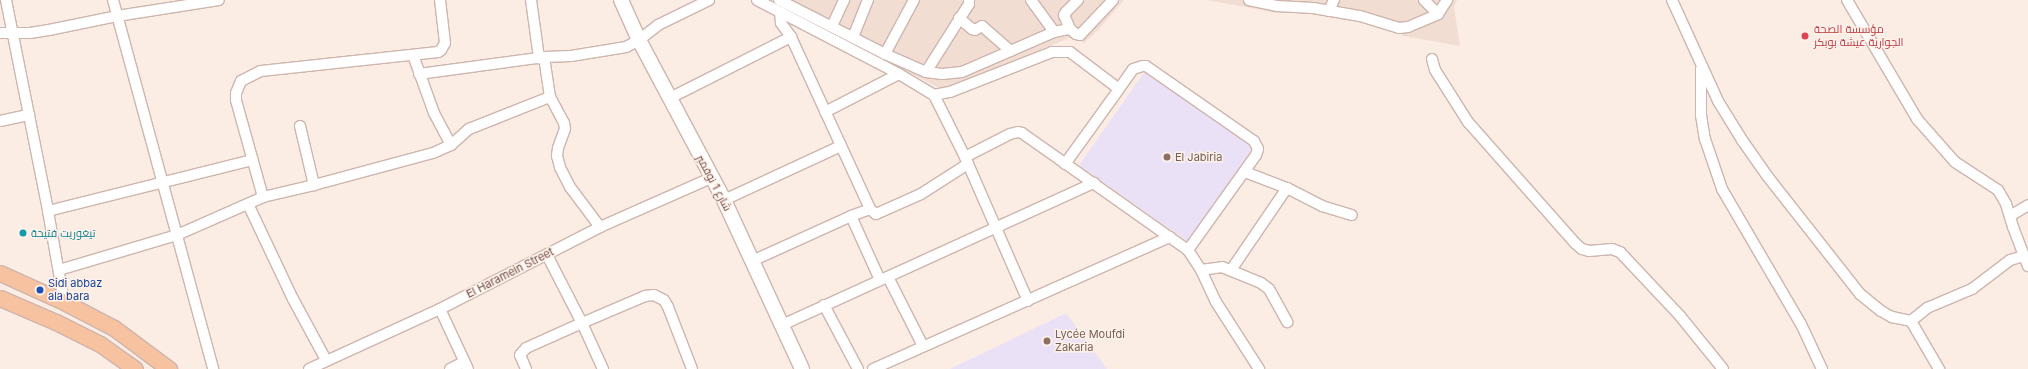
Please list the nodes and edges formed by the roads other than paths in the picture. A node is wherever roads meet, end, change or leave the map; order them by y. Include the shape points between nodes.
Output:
1 (6, 0) edge
2 (113, 0) edge
3 (218, 0) edge
4 (440, 0) edge
5 (531, 0) edge
6 (621, 0) edge
7 (709, 0) edge
8 (756, 0) edge
9 (779, 0) edge
10 (844, 0) edge
11 (868, 0) edge
12 (914, 0) edge
13 (969, 0) edge
14 (1031, 0) edge
15 (1078, 0) edge
16 (1113, 0) edge
17 (1249, 0) edge
18 (1334, 0) edge
19 (1424, 0) edge
20 (1447, 0) edge
21 (1672, 0) edge
22 (1847, 0) edge
23 (1264, 1) edge
24 (799, 5) edge
25 (1329, 11) junction
26 (780, 12) junction
27 (1438, 14) junction
28 (117, 16) junction
29 (959, 18) junction
30 (832, 26) junction
31 (1070, 29) junction
32 (12, 32) junction
33 (1054, 32) junction
34 (0, 33) edge
35 (852, 37) junction
36 (791, 38) junction
37 (639, 40) junction
38 (1011, 51) junction
39 (885, 54) junction
40 (413, 56) junction
41 (542, 57) junction
42 (1432, 59) dead end
43 (1700, 65) junction
44 (926, 72) junction
45 (419, 74) junction
46 (899, 74) junction
47 (1119, 89) junction
48 (934, 95) junction
49 (550, 97) junction
50 (670, 98) junction
51 (825, 112) junction
52 (29, 115) junction
53 (0, 121) edge
54 (300, 126) dead end
55 (451, 145) junction
56 (841, 146) junction
57 (253, 160) junction
58 (967, 160) junction
59 (1066, 164) junction
60 (1245, 172) junction
61 (711, 178) junction
62 (164, 183) junction
63 (1094, 183) junction
64 (314, 185) junction
65 (1287, 188) junction
66 (263, 197) junction
67 (724, 200) junction
68 (248, 204) junction
69 (2028, 205) edge
70 (870, 209) junction
71 (48, 211) junction
72 (1352, 215) dead end
73 (851, 216) junction
74 (2010, 216) junction
75 (600, 226) junction
76 (996, 226) junction
77 (177, 235) junction
78 (1170, 238) junction
79 (1188, 250) junction
80 (547, 255) junction
81 (752, 261) junction
82 (2026, 261) edge
83 (59, 270) junction
84 (1202, 270) junction
85 (1231, 270) junction
86 (0, 273) edge
87 (884, 279) junction
88 (0, 298) edge
89 (1028, 301) junction
90 (64, 302) junction
91 (824, 305) junction
92 (440, 309) junction
93 (1911, 321) junction
94 (582, 322) junction
95 (1287, 322) dead end
96 (782, 325) junction
97 (923, 346) junction
98 (326, 360) junction
99 (466, 366) edge
100 (135, 369) edge
101 (169, 369) edge
102 (213, 369) edge
103 (310, 369) edge
104 (450, 369) edge
105 (526, 369) edge
106 (603, 369) edge
107 (692, 369) edge
108 (802, 369) edge
109 (858, 369) edge
110 (873, 369) edge
111 (1258, 369) edge
112 (1723, 369) edge
113 (1822, 369) edge
114 (1940, 369) edge

1 - 32 street
2 - 28 street
3 - 28 street
4 - 40 street via 445,46 438,52
5 - 41 street
6 - 37 main road, شارع 1 نوفمبر
7 - 37 street via 658,25
8 - 26 street
9 - 24 street
10 - 30 street
11 - 35 street via 865,12
12 - 39 street
13 - 29 street
14 - 33 street
15 - 31 street via 1065,13 1064,17
16 - 31 street via 1082,34 1076,34
17 - 23 street
18 - 25 street
19 - 27 street
20 - 27 street
21 - 43 street
22 - 74 street via 1916,120 1956,162 1998,190
23 - 25 street via 1276,6
24 - 30 street
25 - 27 street via 1360,16 1399,28 1408,27
26 - 36 street via 781,23
26 - 46 street
28 - 32 street via 49,30
28 - 62 street
29 - 38 street via 972,29 982,26
29 - 44 street
30 - 35 street
31 - 33 street
32 - 34 street
32 - 52 street
33 - 38 street
35 - 39 street
36 - 50 street
36 - 51 street
37 - 41 street via 618,49
37 - 50 main road, شارع 1 نوفمبر
38 - 44 street via 962,72
39 - 44 street
40 - 45 street
40 - 57 street via 261,71 244,79 237,88 236,100
41 - 45 street
41 - 49 street
42 - 112 street via 1435,70 1468,122 1575,243 1589,251 1612,249 1620,252 1680,316
43 - 93 street via 1742,140 1852,285 1881,311 1892,317
43 - 113 street via 1702,121 1711,162 1722,189 1801,324
45 - 55 street via 434,113
46 - 48 street
46 - 51 street
47 - 48 street via 1070,52 1058,51 950,92
47 - 59 street
47 - 60 street via 1133,69 1142,66 1154,72 1254,142 1258,151
48 - 58 street
49 - 55 street via 469,129
49 - 75 street via 565,129 558,148 560,167 570,187
50 - 61 main road, شارع 1 نوفمبر
51 - 56 street
52 - 53 street
52 - 71 street
54 - 64 street
55 - 64 street via 433,153
56 - 67 street
56 - 70 street
57 - 62 street
57 - 66 street
58 - 59 street via 1006,136 1018,132
58 - 70 street via 921,194 876,214
58 - 76 street
59 - 63 street
60 - 65 street
60 - 79 street
61 - 67 main road, شارع 1 نوفمبر
61 - 75 street, El Haramein Street
62 - 71 street
62 - 77 street
63 - 76 street
63 - 78 street
64 - 66 street
65 - 72 street via 1322,206
65 - 85 street
66 - 68 street
67 - 81 main road, شارع 1 نوفمبر
68 - 77 street
68 - 98 street via 293,299
69 - 74 street
70 - 73 street
71 - 83 street
73 - 81 street
73 - 87 street
74 - 82 street
75 - 80 street, El Haramein Street
76 - 87 street
76 - 89 street
77 - 83 street
77 - 102 street
78 - 79 street
78 - 89 street
79 - 84 street
80 - 92 street, El Haramein Street
80 - 94 street
81 - 96 main road, شارع 1 نوفمبر
82 - 93 street via 2010,260 1972,289 1927,308
83 - 90 street
84 - 85 street via 1222,267
84 - 111 street via 1216,302
85 - 95 street via 1269,289
86 - 90 main road
87 - 91 street
87 - 97 street
88 - 100 main road via 100,344
89 - 97 street
90 - 101 main road via 114,328
91 - 96 street
91 - 109 street
92 - 98 street, El Haramein Street
92 - 99 street
93 - 114 street
94 - 105 street via 521,352
94 - 106 street
94 - 107 street via 654,294 668,307
96 - 108 main road, شارع 1 نوفمبر
97 - 110 street
98 - 103 street, El Haramein Street
99 - 104 street

